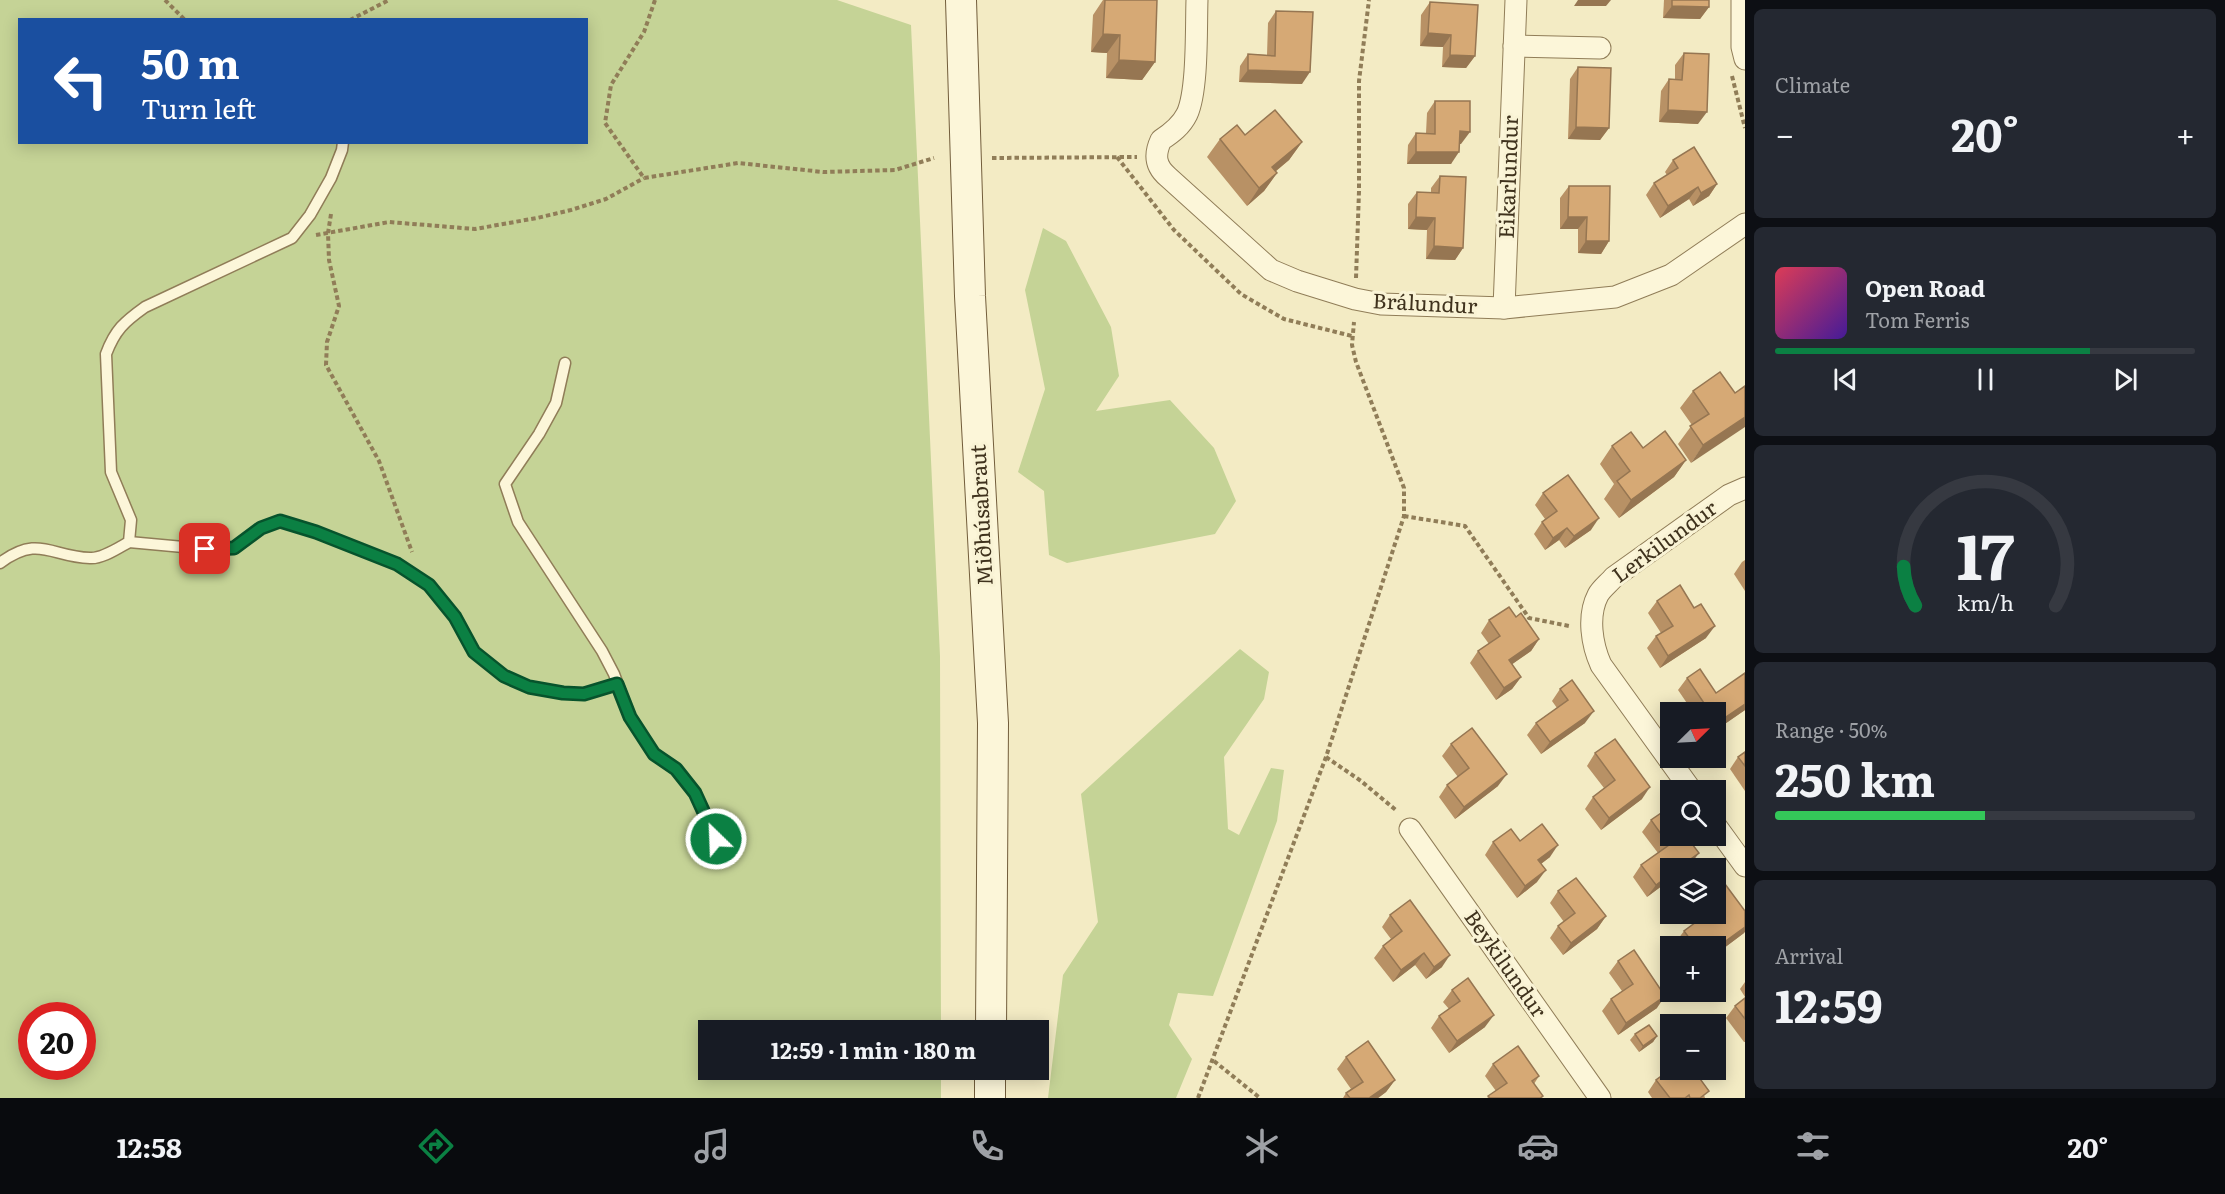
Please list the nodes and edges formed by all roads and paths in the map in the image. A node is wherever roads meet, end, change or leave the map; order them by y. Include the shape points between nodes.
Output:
1 (165, 0) edge
2 (390, 0) edge
3 (655, 0) edge
4 (961, 0) edge
5 (1197, 0) edge
6 (1369, 0) edge
7 (1516, 0) edge
8 (1742, 0) edge
9 (183, 18) edge
10 (354, 18) edge
11 (1514, 46) junction
12 (1600, 48) dead end
13 (1745, 59) edge
14 (343, 144) edge
15 (1158, 148) junction
16 (1117, 157) junction
17 (934, 158) dead end
18 (992, 158) dead end
19 (331, 178) junction
20 (644, 178) junction
21 (1745, 224) edge
22 (328, 233) junction
23 (292, 238) junction
24 (1355, 299) junction
25 (1504, 308) junction
26 (1353, 336) junction
27 (566, 363) dead end
28 (1745, 488) edge
29 (1404, 516) junction
30 (129, 542) junction
31 (0, 562) edge
32 (414, 575) junction
33 (1592, 630) junction
34 (617, 684) junction
35 (1326, 757) junction
36 (1683, 780) edge
37 (1410, 829) joint
38 (716, 839) dead end
39 (1726, 840) edge
40 (1745, 866) edge
41 (991, 1020) edge
42 (1214, 1061) junction
43 (990, 1080) edge
44 (990, 1098) edge
45 (1198, 1098) edge
46 (1260, 1098) edge
47 (1600, 1098) edge

1 - 9 path
2 - 10 path
3 - 20 path via 644,32 611,85 605,123
4 - 41 street, Miðhúsabraut via 970,296 993,723
5 - 15 street via 1193,96 1180,124
6 - 24 path via 1359,81
7 - 11 street, Eikarlundur
8 - 13 street
11 - 12 street
11 - 25 street, Eikarlundur
14 - 19 lane
15 - 16 path
15 - 24 street, Brálundur via 1161,172 1271,270
16 - 18 path
16 - 26 path via 1174,230 1240,294 1284,319
17 - 20 path via 895,170 823,172 738,163
19 - 22 path via 334,201
19 - 23 lane
20 - 22 path via 606,199 537,218 475,228 389,222
21 - 25 street, Brálundur via 1671,275 1615,297
22 - 23 path
22 - 32 path via 329,260 339,306 327,342 326,365 379,461 414,556
23 - 30 lane via 145,307 124,321 112,336 106,354 111,472 131,520
24 - 25 street, Brálundur via 1382,304
24 - 26 path
26 - 29 path via 1356,362 1404,488
27 - 34 lane via 556,403 505,484 518,522 602,651
28 - 33 street, Lerkilundur via 1729,495 1614,577 1598,595
29 - 33 path via 1465,526 1529,618
29 - 35 path
30 - 31 lane via 92,559 42,547 24,549
30 - 32 lane via 234,548 261,528 280,521 397,564
32 - 34 lane via 429,585 455,617 474,652 504,676 529,687 563,693 584,694
33 - 36 street, Lerkilundur via 1601,665
34 - 38 lane via 630,717 654,754 676,769 695,793
35 - 37 path via 1394,806
35 - 42 path
37 - 47 street, Beykilundur
39 - 40 street
42 - 45 path
42 - 46 path
43 - 44 street

